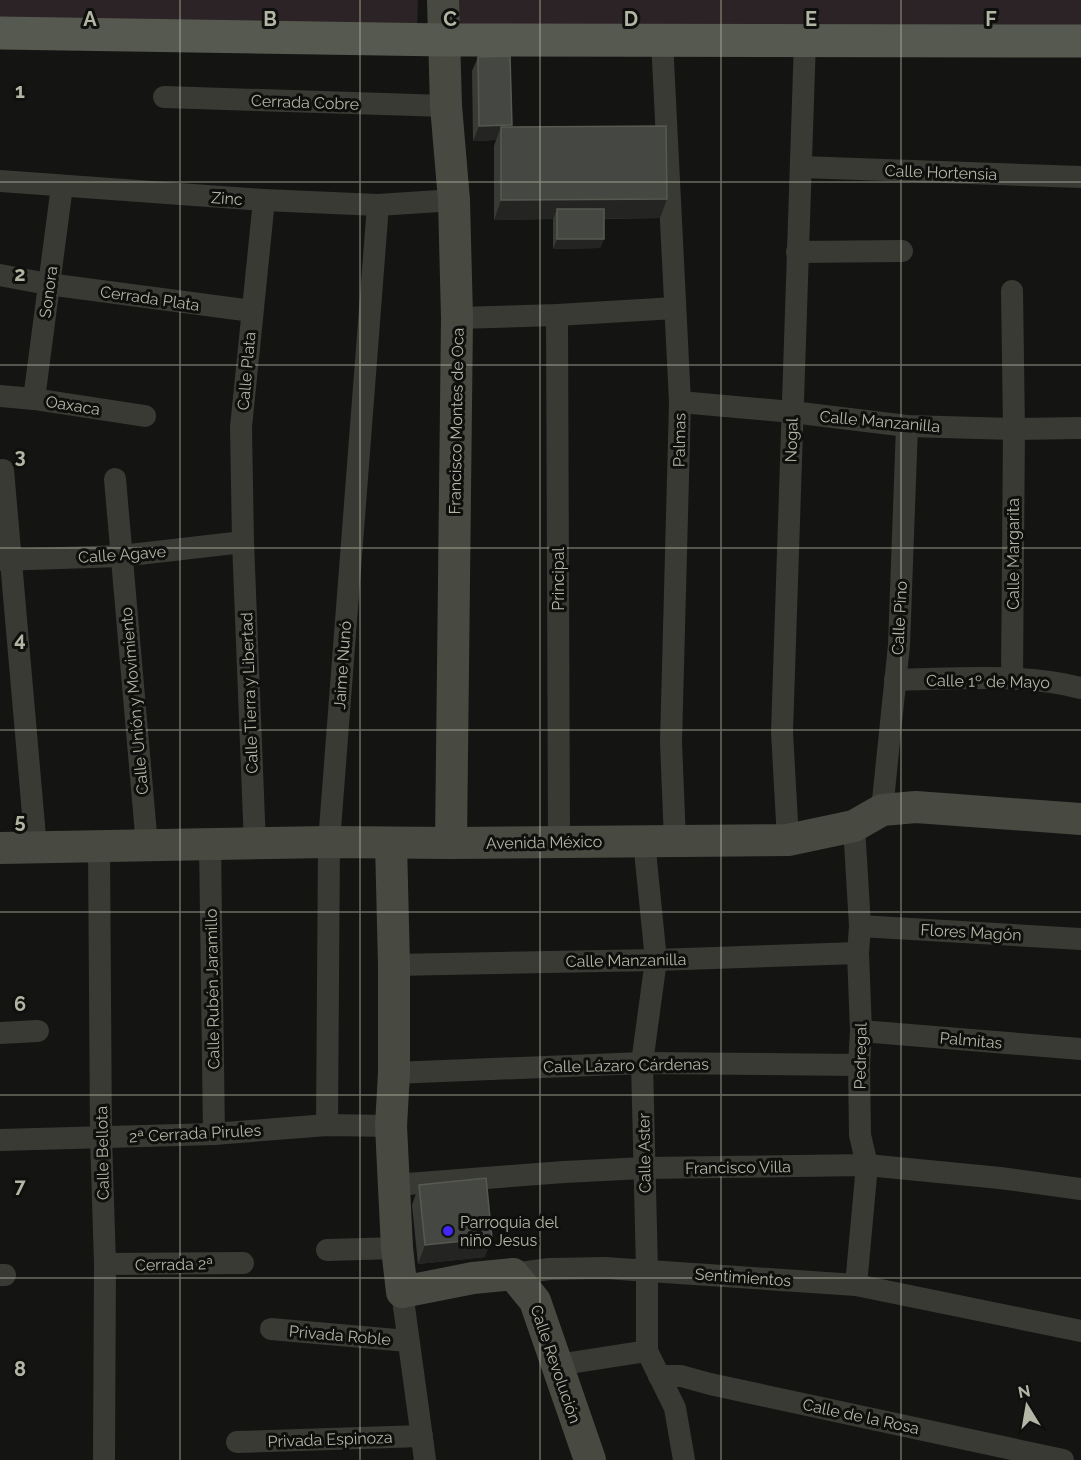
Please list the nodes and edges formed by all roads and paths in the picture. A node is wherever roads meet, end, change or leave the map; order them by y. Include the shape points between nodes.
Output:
1 (443, 0) edge
2 (0, 33) edge
3 (444, 40) junction
4 (662, 40) junction
5 (805, 40) junction
6 (1081, 41) edge
7 (164, 98) dead end
8 (446, 106) junction
9 (801, 167) junction
10 (1081, 177) edge
11 (0, 181) edge
12 (62, 186) junction
13 (264, 200) junction
14 (454, 200) junction
15 (378, 205) junction
16 (902, 251) dead end
17 (797, 252) junction
18 (0, 275) edge
19 (48, 284) junction
20 (1012, 291) dead end
21 (675, 308) junction
22 (252, 311) junction
23 (557, 315) junction
24 (457, 318) junction
25 (0, 396) edge
26 (34, 399) junction
27 (680, 402) junction
28 (792, 412) junction
29 (145, 416) dead end
30 (907, 426) junction
31 (1081, 428) edge
32 (1014, 429) junction
33 (3, 470) dead end
34 (114, 479) dead end
35 (243, 542) junction
36 (121, 556) junction
37 (5, 560) edge
38 (1012, 679) junction
39 (895, 680) junction
40 (1081, 688) edge
41 (882, 810) junction
42 (1081, 819) edge
43 (854, 826) junction
44 (788, 840) junction
45 (644, 841) junction
46 (675, 841) junction
47 (329, 842) junction
48 (391, 843) junction
49 (451, 843) junction
50 (559, 843) junction
51 (210, 844) junction
52 (255, 845) junction
53 (147, 846) junction
54 (99, 847) junction
55 (0, 848) edge
56 (36, 848) junction
57 (860, 926) junction
58 (1081, 939) edge
59 (858, 952) junction
60 (656, 960) junction
61 (394, 965) junction
62 (38, 1031) dead end
63 (861, 1031) junction
64 (0, 1033) edge
65 (1081, 1049) edge
66 (642, 1063) junction
67 (859, 1065) junction
68 (394, 1073) junction
69 (327, 1125) junction
70 (391, 1125) junction
71 (214, 1134) junction
72 (101, 1137) junction
73 (0, 1140) edge
74 (867, 1165) junction
75 (644, 1168) junction
76 (394, 1185) junction
77 (1081, 1189) edge
78 (397, 1248) junction
79 (327, 1250) dead end
80 (243, 1263) dead end
81 (105, 1264) junction
82 (647, 1270) junction
83 (513, 1274) junction
84 (856, 1285) junction
85 (402, 1292) junction
86 (271, 1329) dead end
87 (1081, 1331) edge
88 (408, 1341) junction
89 (647, 1352) junction
90 (557, 1365) junction
91 (659, 1376) junction
92 (422, 1436) junction
93 (237, 1442) dead end
94 (104, 1460) edge
95 (425, 1460) edge
96 (590, 1460) edge
97 (684, 1460) edge
98 (1063, 1460) edge

1 - 3 street, Francisco Montes de Oca
2 - 3 main road
3 - 4 main road
3 - 8 street, Francisco Montes de Oca
4 - 5 main road
4 - 21 street, Palmas
5 - 6 main road
5 - 9 street, Nogal
7 - 8 street, Cerrada Cobre
8 - 14 street, Francisco Montes de Oca
9 - 10 street, Calle Hortensia
9 - 17 street, Nogal
11 - 12 street, Zinc
12 - 13 street, Zinc
12 - 19 street, Sonora
13 - 15 street, Zinc
13 - 22 street, Calle Plata
14 - 15 street, Zinc
14 - 24 street, Francisco Montes de Oca
15 - 47 street, Jaime Nunó
16 - 17 street
17 - 28 street, Nogal
18 - 19 street, Cerrada Plata
19 - 22 street, Cerrada Plata
19 - 26 street, Sonora
20 - 32 street, Calle Margarita
21 - 23 street
21 - 27 street, Palmas
22 - 35 street, Calle Plata via 241,427
23 - 24 street
23 - 50 street, Principal
24 - 49 street, Francisco Montes de Oca
25 - 26 street, Oaxaca
26 - 29 street, Oaxaca
27 - 28 street, Calle Manzanilla
27 - 46 street, Palmas via 671,742
28 - 30 street, Calle Manzanilla
28 - 44 street, Nogal via 782,732
30 - 32 street, Calle Manzanilla
30 - 39 street, Calle Pino
31 - 32 street, Calle Manzanilla
32 - 38 street, Calle Margarita
33 - 37 street
34 - 36 street, Calle Unión y Movimiento
35 - 36 street, Calle Agave
35 - 52 street, Calle Tierra y Libertad
36 - 37 street, Calle Agave
36 - 53 street, Calle Unión y Movimiento
37 - 56 street
38 - 39 street, Calle 1º de Mayo
38 - 40 street, Calle 1º de Mayo
39 - 41 street, Calle Pino
41 - 42 street, Avenida México via 916,807
41 - 43 street, Avenida México
43 - 44 street, Avenida México
43 - 57 street, Pedregal
44 - 46 street, Avenida México
45 - 46 street, Avenida México
45 - 50 street, Avenida México
45 - 60 street, Calle Aster
47 - 48 street, Avenida México
47 - 52 street, Avenida México
47 - 69 street, Jaime Nunó
48 - 49 street, Avenida México
48 - 61 street
49 - 50 street, Avenida México
51 - 52 street, Avenida México
51 - 53 street, Avenida México
51 - 71 street, Calle Rubén Jaramillo
53 - 54 street, Avenida México
54 - 56 street, Avenida México
54 - 72 street, Calle Bellota
55 - 56 street, Avenida México
57 - 58 street, Flores Magón
57 - 59 street, Pedregal
59 - 60 street, Calle Manzanilla
59 - 63 street, Pedregal
60 - 61 street, Calle Manzanilla
60 - 66 street, Calle Aster
61 - 68 street
62 - 64 street
63 - 65 street, Palmitas
63 - 67 street, Pedregal
66 - 67 street, Calle Lázaro Cárdenas
66 - 68 street, Calle Lázaro Cárdenas
66 - 75 street, Calle Aster
67 - 74 street, Pedregal via 860,1135
68 - 70 street
69 - 70 street, 2ª Cerrada Pirules
69 - 71 street, 2ª Cerrada Pirules
70 - 76 street
71 - 72 street, 2ª Cerrada Pirules
72 - 73 street, 2ª Cerrada Pirules
72 - 81 street, Calle Bellota
74 - 75 street, Francisco Villa
74 - 77 street, Francisco Villa
74 - 84 street, Pedregal
75 - 76 street, Francisco Villa
75 - 82 street, Calle Aster
76 - 78 street
78 - 79 street
78 - 85 street
80 - 81 street, Cerrada 2ª
81 - 94 street, Calle Bellota
82 - 83 street, Sentimientos via 549,1269
82 - 84 street, Sentimientos
82 - 89 street, Calle Aster
83 - 85 street, Sentimientos
83 - 90 street, Calle Revolución via 536,1301
84 - 87 street, Sentimientos
85 - 88 street
86 - 88 street, Privada Roble
88 - 92 street
89 - 90 street
89 - 91 street, Calle Aster
90 - 96 street, Calle Revolución
91 - 97 street, Calle Aster via 675,1408
91 - 98 street, Calle de la Rosa via 681,1376
92 - 93 street, Privada Espinoza
92 - 95 street

